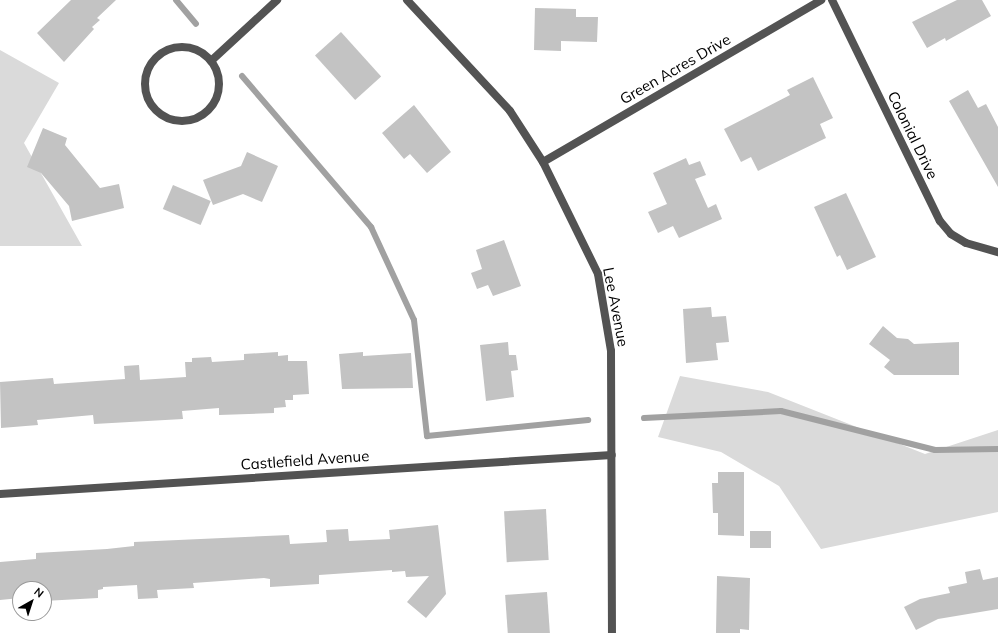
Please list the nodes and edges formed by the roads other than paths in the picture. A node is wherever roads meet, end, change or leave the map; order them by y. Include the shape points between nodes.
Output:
1 (277, 0) edge
2 (408, 0) edge
3 (821, 0) edge
4 (832, 0) edge
5 (211, 61) junction
6 (543, 162) junction
7 (998, 252) edge
8 (612, 455) junction
9 (0, 494) edge
10 (612, 633) edge

1 - 5 street
2 - 6 street, Lee Avenue via 510,111
3 - 6 street, Green Acres Drive
4 - 7 street, Colonial Drive via 940,221 951,234 966,243
5 - 5 street via 201,52 176,47 164,51 154,59 145,80 146,92 154,108 163,116 181,121 205,113 216,98 219,85
6 - 8 street, Lee Avenue via 598,274 611,351
8 - 9 street, Castlefield Avenue
8 - 10 street, Lee Avenue

